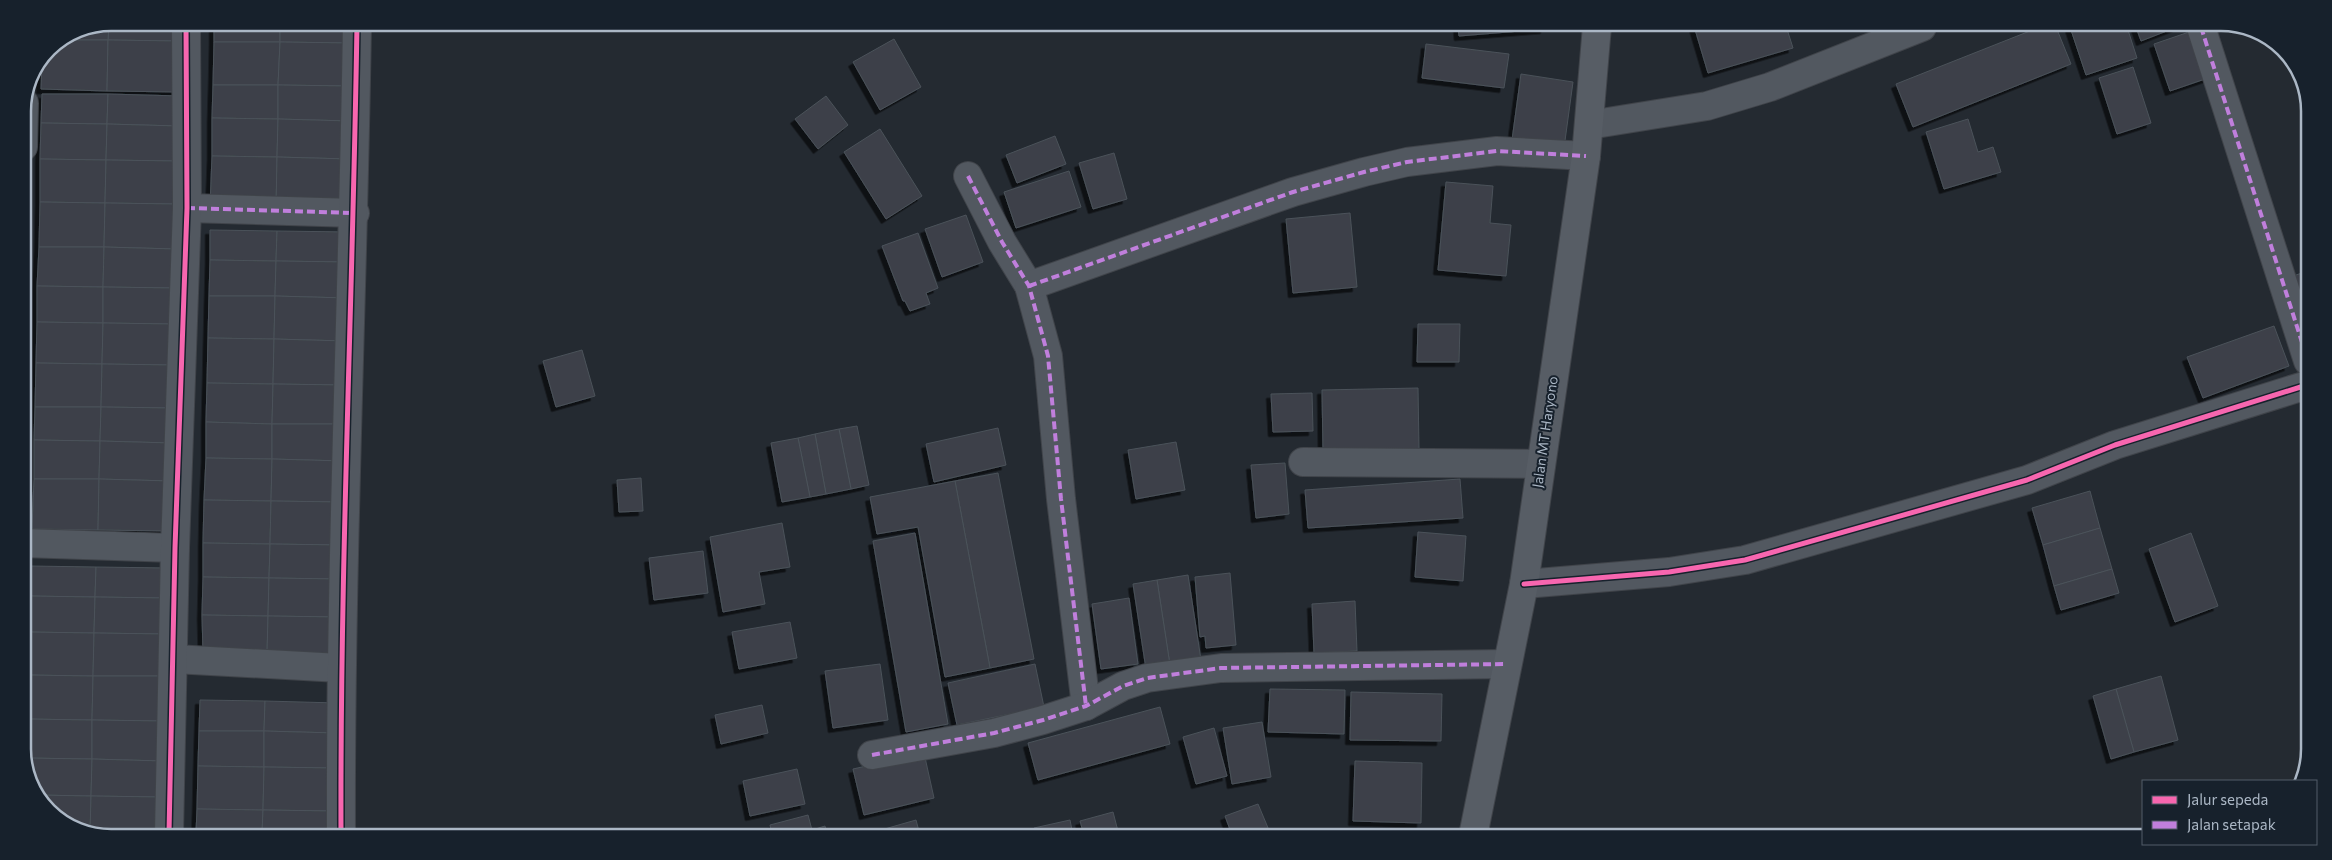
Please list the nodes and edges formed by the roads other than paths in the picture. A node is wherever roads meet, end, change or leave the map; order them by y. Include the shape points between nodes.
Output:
1 (186, 31) edge
2 (357, 31) edge
3 (1597, 31) edge
4 (1910, 31) edge
5 (2202, 31) edge
6 (1589, 125) junction
7 (1586, 156) junction
8 (968, 176) dead end
9 (187, 208) junction
10 (354, 213) junction
11 (1029, 286) junction
12 (2301, 339) edge
13 (2301, 387) edge
14 (1303, 462) dead end
15 (1541, 464) junction
16 (31, 543) edge
17 (176, 548) junction
18 (1524, 584) junction
19 (174, 659) junction
20 (1507, 664) junction
21 (340, 668) junction
22 (1086, 706) junction
23 (872, 755) dead end
24 (169, 829) edge
25 (341, 829) edge
26 (1474, 829) edge

1 - 9 street
2 - 10 street
3 - 6 main road, Jalan MT Haryono
4 - 6 street via 1770,87 1706,106
5 - 12 street
6 - 7 main road, Jalan MT Haryono
7 - 11 street via 1497,151 1407,162 1364,172 1293,192
7 - 15 main road, Jalan MT Haryono
8 - 11 street
9 - 10 street
9 - 17 street
10 - 21 street
11 - 22 street via 1048,356 1061,499
13 - 18 street via 2115,444 2027,480 1745,560 1669,572
14 - 15 street
15 - 18 main road, Jalan MT Haryono
16 - 17 street
17 - 19 street
18 - 20 main road, Jalan MT Haryono
19 - 21 street
19 - 24 street
20 - 22 street via 1205,670 1147,678 1123,686
20 - 26 main road, Jalan MT Haryono
21 - 25 street
22 - 23 street via 994,733

